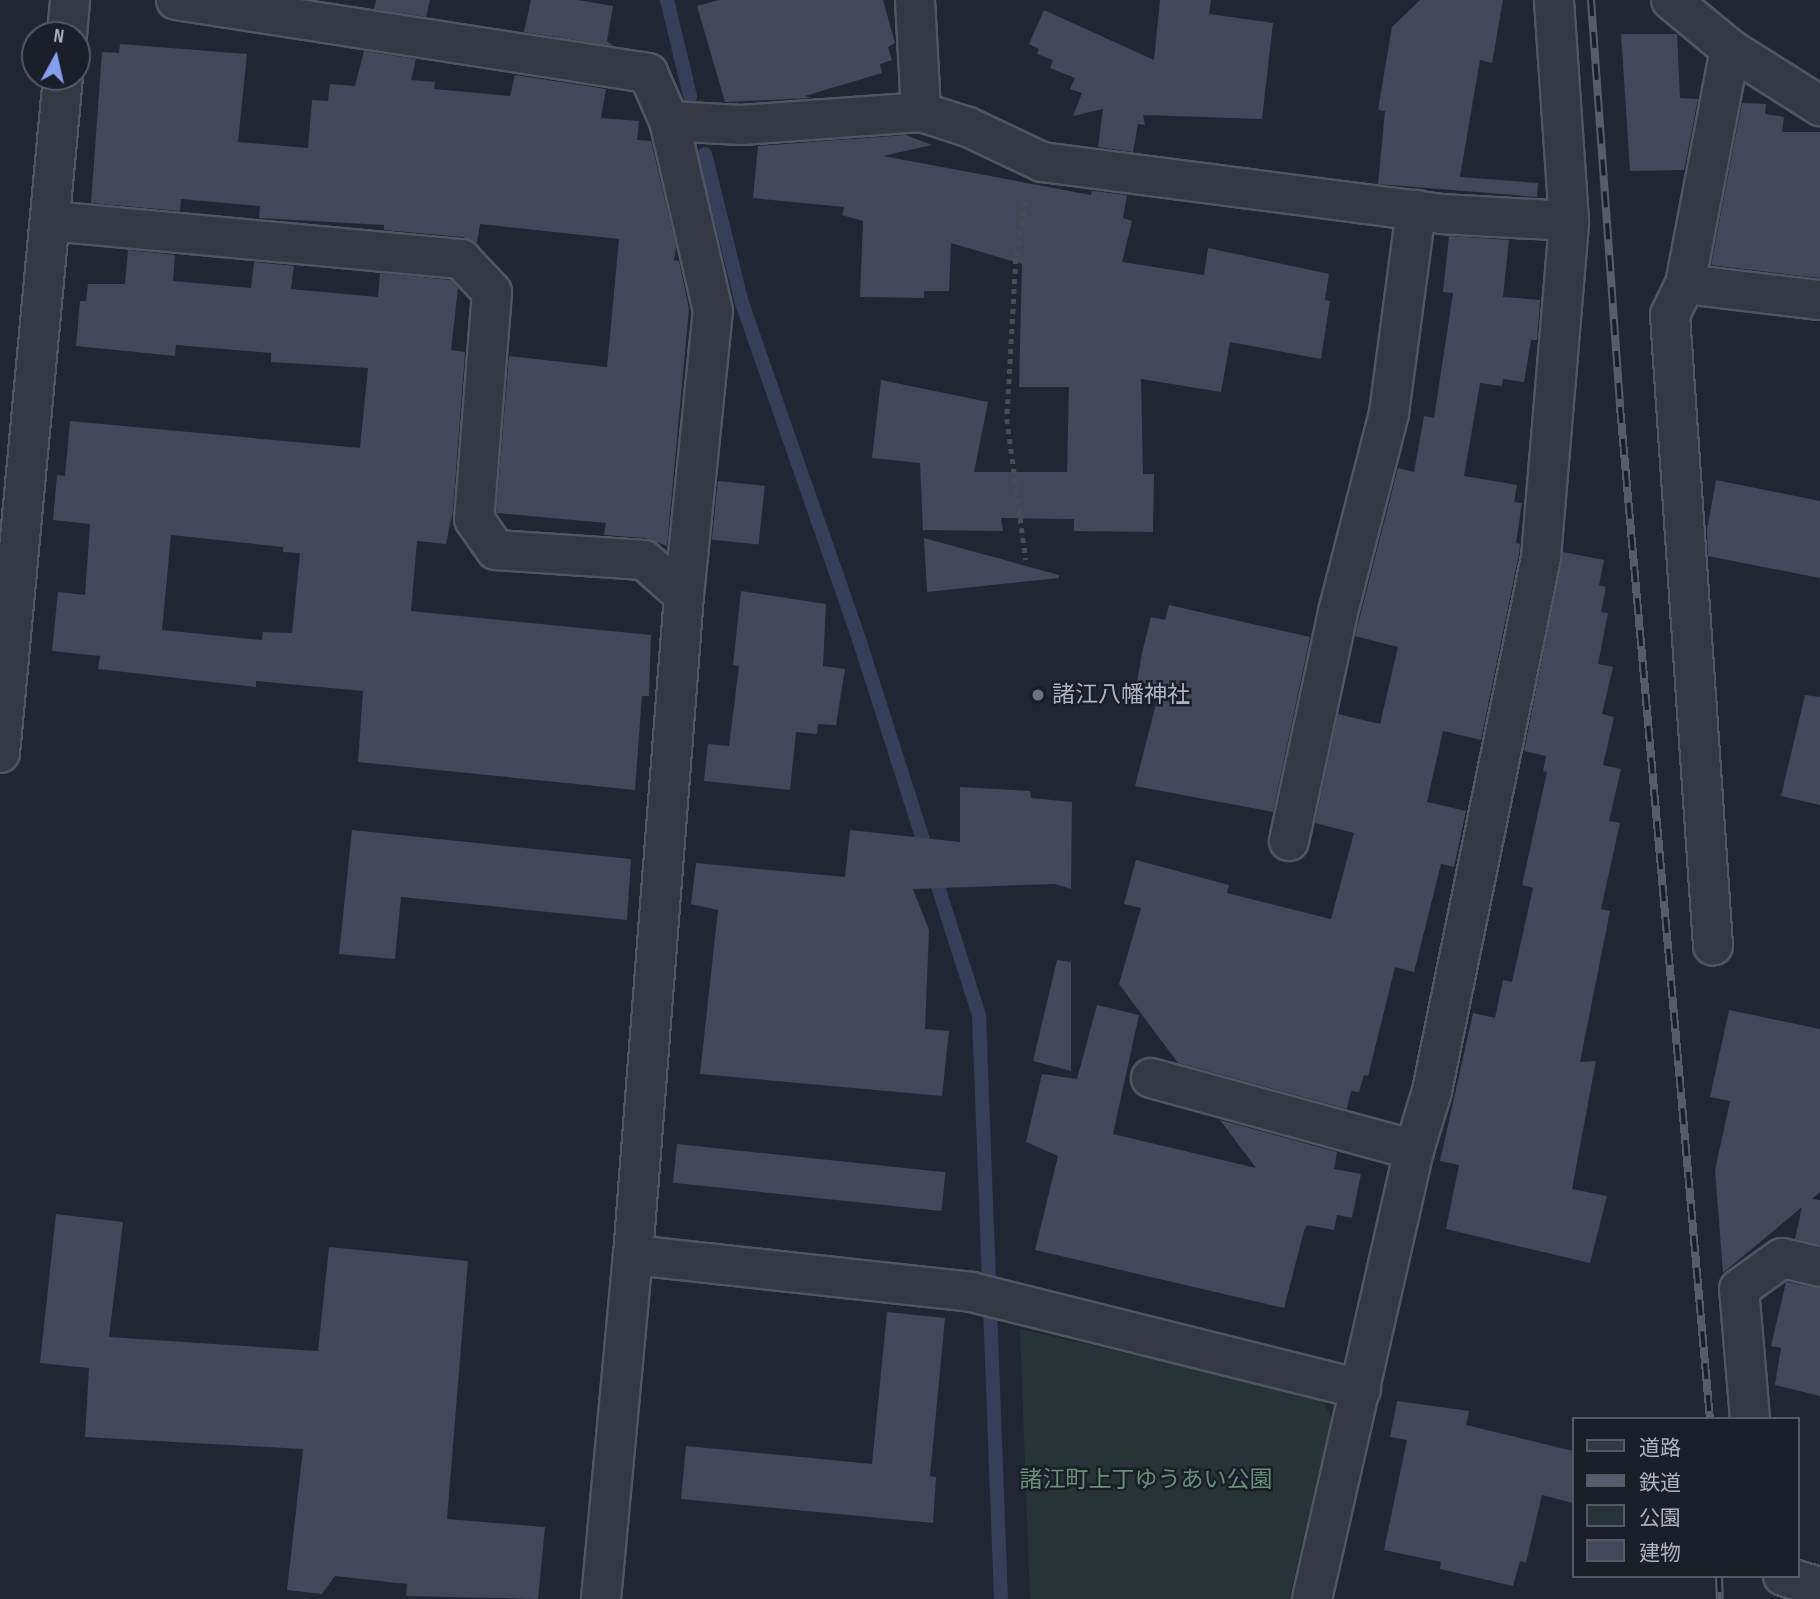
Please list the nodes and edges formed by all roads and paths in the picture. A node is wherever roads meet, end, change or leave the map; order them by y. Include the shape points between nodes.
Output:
1 (70, 0) edge
2 (176, 0) edge
3 (915, 0) edge
4 (1554, 0) edge
5 (1671, 0) edge
6 (68, 21) edge
7 (1730, 49) junction
8 (62, 91) edge
9 (1820, 106) edge
10 (921, 113) junction
11 (669, 121) junction
12 (1042, 162) junction
13 (1416, 210) junction
14 (50, 221) junction
15 (1569, 221) junction
16 (1685, 284) junction
17 (1820, 300) edge
18 (1026, 560) dead end
19 (684, 595) junction
20 (0, 753) edge
21 (1289, 841) dead end
22 (1713, 946) dead end
23 (1151, 1078) dead end
24 (1414, 1150) junction
25 (633, 1255) junction
26 (1820, 1267) edge
27 (1361, 1389) junction
28 (1749, 1417) edge
29 (1790, 1578) edge
30 (1820, 1587) edge
31 (601, 1599) edge
32 (1312, 1599) edge

1 - 6 street
2 - 11 street via 648,73
3 - 10 street
4 - 15 street
5 - 7 street
7 - 9 street
7 - 16 street
8 - 14 street
10 - 11 street via 741,125
10 - 12 street via 968,127
11 - 19 street via 713,311
12 - 13 street
12 - 18 path via 1031,175 1016,259 1007,419
13 - 15 street
13 - 21 street via 1390,413 1338,612
14 - 19 street via 460,259 492,292 474,519 496,550 644,560
14 - 20 street
15 - 24 street via 1541,557 1432,1091
16 - 17 street
16 - 22 street via 1670,315
19 - 25 street
23 - 24 street
24 - 27 street
25 - 27 street via 971,1292
25 - 31 street
26 - 28 street via 1782,1258 1739,1289
27 - 32 street
29 - 30 street

